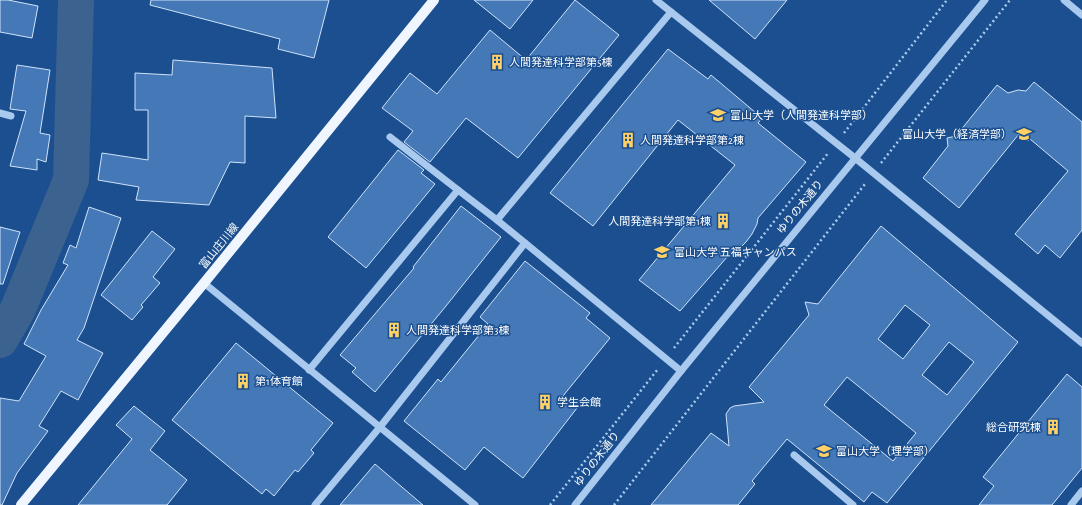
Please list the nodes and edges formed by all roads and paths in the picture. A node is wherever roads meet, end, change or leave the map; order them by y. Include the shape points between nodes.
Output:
1 (434, 0) edge
2 (656, 0) edge
3 (947, 0) edge
4 (985, 0) edge
5 (1010, 0) edge
6 (1064, 0) edge
7 (1078, 9) edge
8 (671, 12) junction
9 (1082, 15) edge
10 (0, 113) edge
11 (11, 116) dead end
12 (390, 137) dead end
13 (836, 143) junction
14 (855, 158) junction
15 (873, 173) junction
16 (458, 190) junction
17 (497, 220) junction
18 (525, 243) junction
19 (204, 283) junction
20 (1082, 343) edge
21 (666, 358) junction
22 (310, 370) junction
23 (681, 370) junction
24 (380, 427) junction
25 (794, 455) dead end
26 (1082, 491) edge
27 (21, 505) edge
28 (315, 505) edge
29 (475, 505) edge
30 (550, 505) edge
31 (575, 505) edge
32 (614, 505) edge
33 (853, 505) edge
34 (1071, 505) edge

1 - 19 main road, 富山庄川線
2 - 8 street
3 - 13 path
4 - 14 street, ゆりの木通り
5 - 15 path
6 - 7 street
7 - 9 street
8 - 13 street
8 - 17 street
10 - 11 street
12 - 16 street
13 - 14 street
13 - 21 path
14 - 15 street
14 - 23 street, ゆりの木通り
15 - 20 street
15 - 32 path
16 - 17 street
16 - 22 street
17 - 18 street
18 - 21 street
18 - 24 street
19 - 22 street
19 - 27 main road, 富山庄川線
21 - 23 street
21 - 30 path
22 - 24 street
23 - 31 street, ゆりの木通り
24 - 28 street
24 - 29 street
25 - 33 street
26 - 34 street

